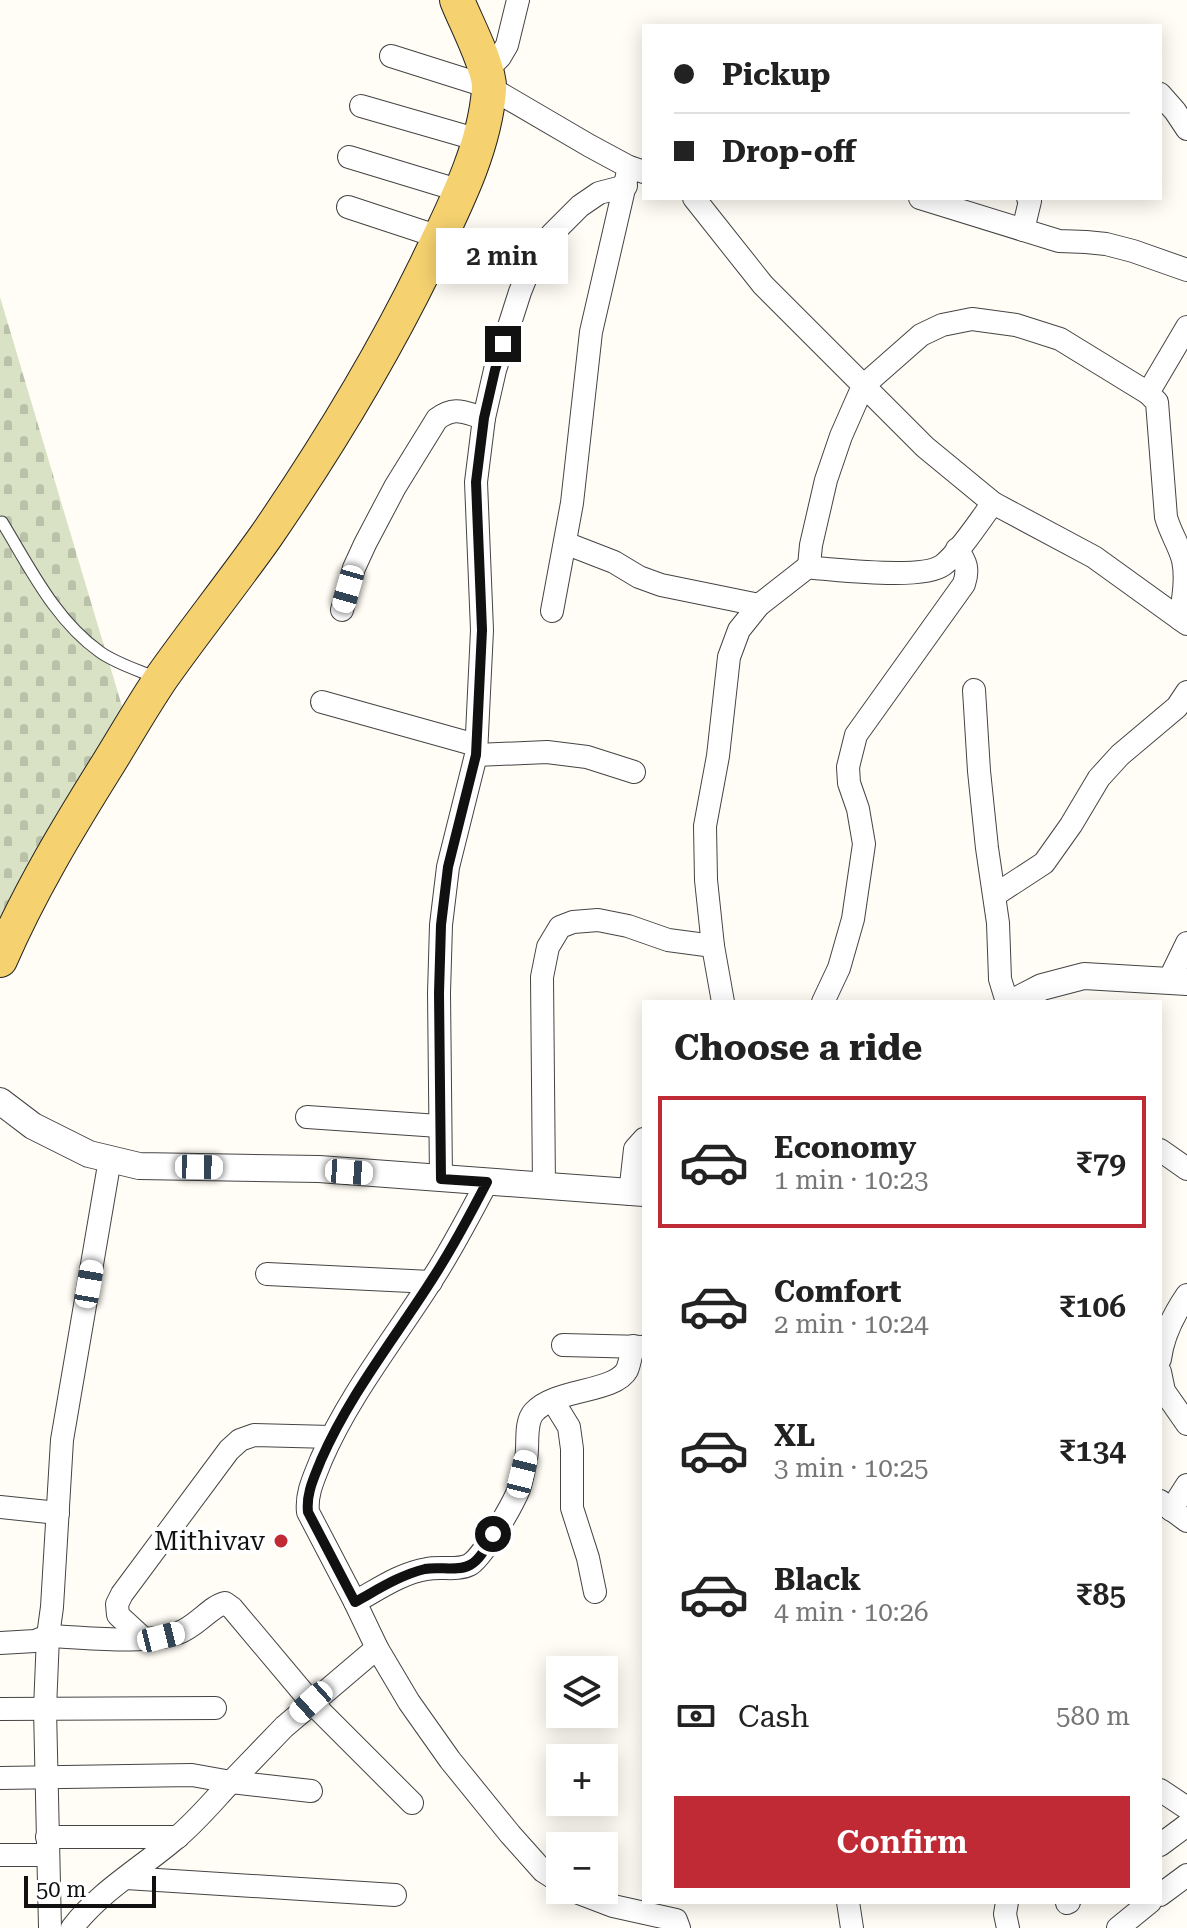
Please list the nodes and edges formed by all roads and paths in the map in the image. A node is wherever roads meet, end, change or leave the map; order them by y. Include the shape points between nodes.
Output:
1 (457, 0) edge
2 (518, 0) edge
3 (391, 56) dead end
4 (488, 79) junction
5 (1162, 96) edge
6 (361, 106) dead end
7 (1187, 129) edge
8 (479, 140) junction
9 (349, 157) dead end
10 (633, 175) edge
11 (461, 191) junction
12 (696, 200) edge
13 (926, 200) edge
14 (1029, 200) edge
15 (348, 207) dead end
16 (1023, 230) junction
17 (439, 237) junction
18 (1187, 270) edge
19 (1187, 327) edge
20 (863, 386) junction
21 (1148, 393) junction
22 (484, 418) junction
23 (993, 503) junction
24 (2, 522) dead end
25 (565, 543) junction
26 (957, 549) junction
27 (809, 566) junction
28 (759, 605) junction
29 (342, 610) dead end
30 (552, 611) dead end
31 (1184, 622) edge
32 (161, 679) junction
33 (974, 690) dead end
34 (1187, 692) edge
35 (322, 702) dead end
36 (476, 750) junction
37 (634, 772) dead end
38 (995, 895) junction
39 (1187, 943) edge
40 (713, 946) junction
41 (0, 960) edge
42 (1178, 981) edge
43 (723, 1000) edge
44 (824, 1000) edge
45 (1009, 1000) edge
46 (1014, 1000) edge
47 (0, 1101) edge
48 (307, 1117) dead end
49 (439, 1126) junction
50 (642, 1140) edge
51 (1162, 1151) edge
52 (110, 1159) junction
53 (1187, 1169) edge
54 (441, 1179) junction
55 (487, 1182) junction
56 (544, 1187) junction
57 (637, 1194) edge
58 (267, 1274) dead end
59 (431, 1282) junction
60 (1187, 1295) edge
61 (563, 1345) dead end
62 (1162, 1345) edge
63 (638, 1346) edge
64 (1162, 1382) edge
65 (553, 1401) junction
66 (1187, 1424) edge
67 (331, 1437) junction
68 (1187, 1485) edge
69 (0, 1507) edge
70 (1173, 1511) edge
71 (58, 1513) junction
72 (595, 1592) dead end
73 (355, 1602) junction
74 (48, 1636) junction
75 (144, 1639) junction
76 (0, 1643) edge
77 (377, 1648) junction
78 (311, 1702) junction
79 (215, 1708) dead end
80 (0, 1709) edge
81 (45, 1709) junction
82 (0, 1778) edge
83 (46, 1778) junction
84 (231, 1782) junction
85 (311, 1791) dead end
86 (1162, 1791) edge
87 (412, 1803) dead end
88 (1187, 1808) edge
89 (1187, 1825) edge
90 (178, 1837) junction
91 (1162, 1844) edge
92 (48, 1846) junction
93 (0, 1855) edge
94 (546, 1873) edge
95 (1187, 1875) edge
96 (126, 1878) junction
97 (1162, 1894) edge
98 (395, 1895) dead end
99 (608, 1904) edge
100 (848, 1904) edge
101 (1007, 1904) edge
102 (1148, 1904) edge
103 (676, 1917) edge
104 (50, 1928) edge
105 (72, 1928) edge
106 (852, 1928) edge
107 (1008, 1928) edge
108 (1118, 1928) edge

1 - 4 main road
2 - 4 street via 507,45
3 - 4 street
4 - 8 main road
4 - 10 street
5 - 7 street
6 - 8 street
8 - 11 main road
9 - 11 street
10 - 22 street via 580,206 532,262
10 - 25 street via 612,234 591,332
11 - 17 main road
12 - 20 street via 763,285
13 - 16 street
14 - 16 street
15 - 17 street
16 - 18 street via 1059,241 1106,244
17 - 32 main road via 402,315 336,430
19 - 21 street
20 - 21 street via 921,335 972,319 1060,339
20 - 23 street
20 - 27 street via 826,480
21 - 31 street via 1159,413 1166,517 1186,579
22 - 29 street via 456,410 437,419 365,544
22 - 36 street via 476,482 482,630
23 - 26 street
23 - 31 street via 1094,557
24 - 32 lane via 73,630 101,653
25 - 28 street via 661,585
25 - 30 street
26 - 27 street via 944,564 923,572
26 - 44 street via 966,561 964,584 856,735 849,783 864,844 853,919
27 - 28 street
28 - 40 street via 739,630 729,657 705,826
32 - 41 main road via 46,866
33 - 38 street
34 - 38 street via 1099,778 1044,863
35 - 36 street
36 - 37 street via 587,757
36 - 49 street via 448,867 441,925
38 - 45 street via 1000,979
39 - 42 street
40 - 43 street
40 - 56 street via 668,940 598,920 560,927 548,947 542,977
42 - 46 street via 1084,976
47 - 52 street via 33,1126
48 - 49 street
49 - 54 street
50 - 57 street via 635,1149
51 - 53 street
52 - 54 street via 139,1166 319,1169
52 - 71 street via 62,1440
54 - 55 street
55 - 56 street
55 - 59 street
56 - 57 street
58 - 59 street
59 - 67 street
60 - 62 street
61 - 63 street
63 - 65 street via 621,1377
64 - 66 street
65 - 72 street via 569,1427 572,1508
65 - 73 street via 530,1419 519,1490 481,1555 469,1565 404,1576
67 - 73 street via 306,1500
67 - 75 street via 254,1435 229,1450 117,1604 118,1615
68 - 70 street
69 - 71 street
71 - 74 street
73 - 77 street
74 - 75 street
74 - 76 street
74 - 81 street
75 - 78 street via 179,1633 225,1603
77 - 78 street
77 - 94 street via 450,1760
78 - 84 street
78 - 87 street
79 - 81 street
80 - 81 street
81 - 83 street
82 - 83 street
83 - 84 street via 192,1775
83 - 92 street
84 - 85 street
84 - 90 street
86 - 88 street
89 - 91 street
90 - 92 street
90 - 96 street
92 - 93 street
92 - 104 street
95 - 97 street
96 - 98 street
96 - 105 street
99 - 103 street
100 - 106 street
101 - 107 street
102 - 108 street

